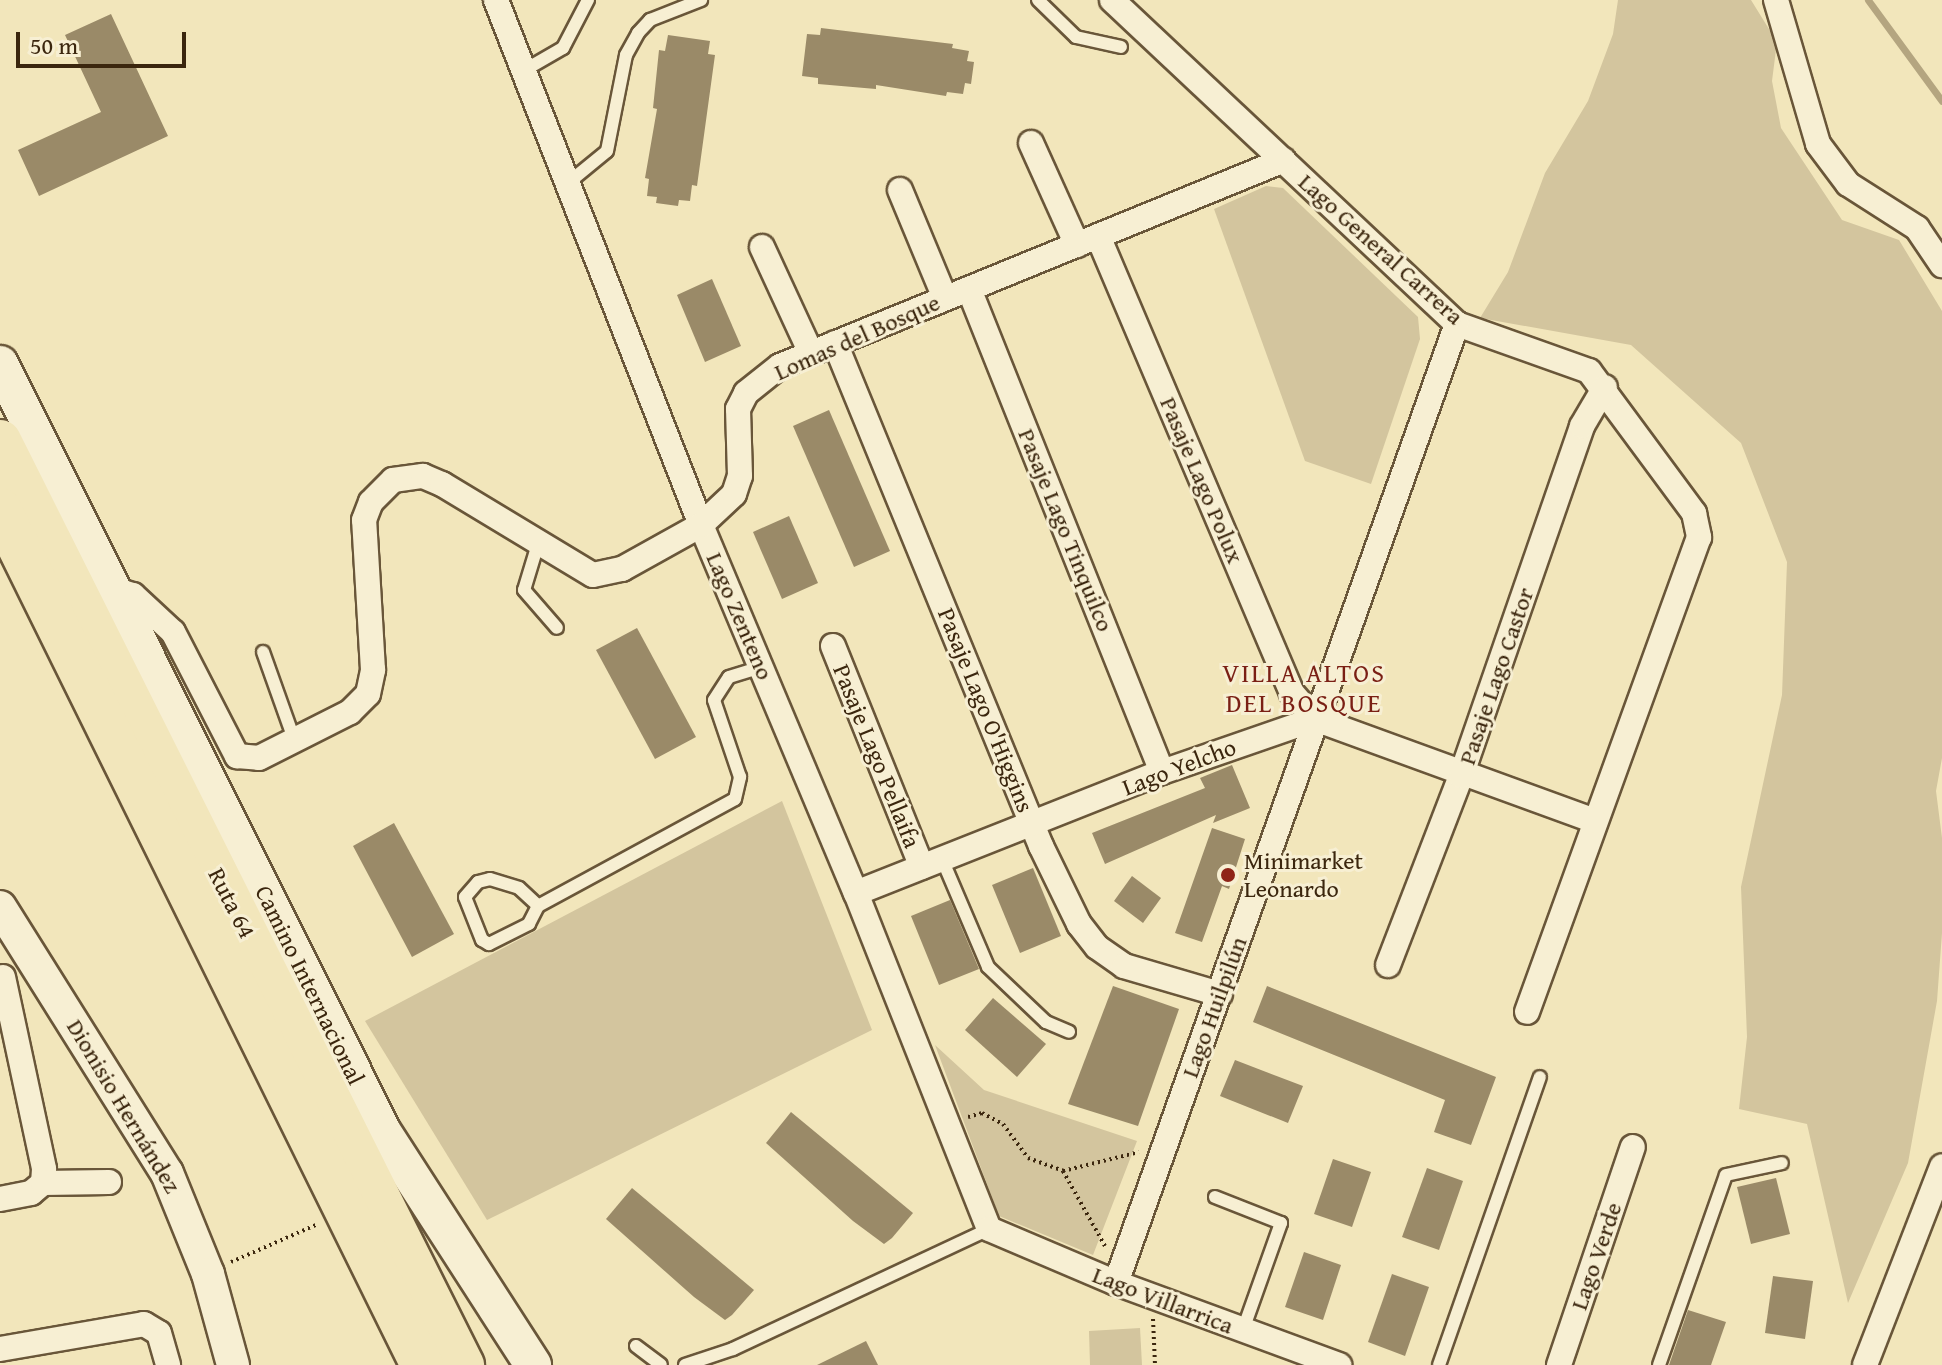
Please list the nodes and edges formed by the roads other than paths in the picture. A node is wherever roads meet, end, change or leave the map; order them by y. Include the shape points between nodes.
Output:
1 (496, 0) edge
2 (588, 0) edge
3 (701, 0) edge
4 (1038, 0) edge
5 (1112, 0) edge
6 (1776, 0) edge
7 (1129, 38) junction
8 (523, 71) junction
9 (1031, 143) dead end
10 (1284, 160) junction
11 (568, 183) junction
12 (900, 190) dead end
13 (1087, 240) junction
14 (762, 247) dead end
15 (1942, 265) edge
16 (969, 289) junction
17 (945, 298) junction
18 (1457, 324) junction
19 (835, 343) junction
20 (811, 353) junction
21 (0, 364) edge
22 (1605, 387) junction
23 (0, 441) edge
24 (0, 509) edge
25 (701, 525) junction
26 (538, 544) junction
27 (113, 589) junction
28 (557, 628) dead end
29 (833, 646) dead end
30 (263, 652) dead end
31 (762, 667) junction
32 (1315, 719) junction
33 (295, 742) junction
34 (1162, 772) junction
35 (1461, 776) junction
36 (1595, 821) junction
37 (1033, 825) junction
38 (932, 863) junction
39 (856, 893) junction
40 (538, 906) junction
41 (0, 907) edge
42 (37, 961) junction
43 (1388, 965) dead end
44 (2, 977) edge
45 (1220, 994) junction
46 (1527, 1012) dead end
47 (1069, 1032) dead end
48 (1540, 1077) dead end
49 (1633, 1147) dead end
50 (1782, 1163) dead end
51 (1942, 1166) edge
52 (109, 1182) dead end
53 (43, 1183) junction
54 (1215, 1197) dead end
55 (0, 1199) edge
56 (989, 1229) junction
57 (1118, 1278) junction
58 (1243, 1330) junction
59 (636, 1346) dead end
60 (0, 1349) edge
61 (168, 1365) edge
62 (233, 1365) edge
63 (422, 1365) edge
64 (463, 1365) edge
65 (533, 1365) edge
66 (661, 1365) edge
67 (685, 1365) edge
68 (1339, 1365) edge
69 (1439, 1365) edge
70 (1559, 1365) edge
71 (1659, 1365) edge
72 (1865, 1365) edge

1 - 8 street, Lago Zenteno
2 - 8 lane via 563,48
3 - 11 lane via 650,20 638,33 626,55 607,151
4 - 7 lane via 1076,37
5 - 7 street, Lago General Carrera
6 - 15 street via 1818,144 1848,184 1917,228
7 - 10 street, Lago General Carrera
8 - 11 street, Lago Zenteno
9 - 13 street, Pasaje Lago Polux
10 - 13 street, Lomas del Bosque
10 - 18 street, Lago General Carrera
11 - 25 street, Lago Zenteno
12 - 17 street
13 - 16 street, Lomas del Bosque
13 - 32 street, Pasaje Lago Polux via 1292,693
14 - 20 street
16 - 17 street, Lomas del Bosque
16 - 34 street, Pasaje Lago Tinquilco
17 - 19 street, Lomas del Bosque
18 - 22 street, Lago General Carrera via 1570,363
18 - 32 street, Lago Huilpilún
19 - 20 street, Lomas del Bosque
19 - 37 street, Pasaje Lago O'Higgins
20 - 25 street, Lomas del Bosque via 780,366 746,393 735,422 740,476 727,502
21 - 27 main road, Camino Internacional
22 - 35 street, Pasaje Lago Castor via 1582,426
22 - 36 street, Lago General Carrera via 1682,491 1699,537
23 - 64 highway, Ruta 64
24 - 63 highway, Ruta 64
25 - 26 street, Lomas del Bosque via 606,574 577,568
25 - 31 street, Lago Zenteno
26 - 28 lane via 524,590
26 - 33 street, Lomas del Bosque via 442,484 423,476 393,480 371,502 364,520 373,670 368,694 350,712
27 - 33 street, Lomas del Bosque via 133,595 173,632 229,743 247,760
27 - 65 main road, Camino Internacional via 383,1132
29 - 38 street, Pasaje Lago Pellaifa
30 - 33 lane
31 - 39 street, Lago Zenteno
31 - 40 lane via 729,677 714,700 740,777 735,799
32 - 34 street, Lago Yelcho
32 - 35 street
32 - 45 street, Lago Huilpilún
34 - 37 street, Lago Yelcho
35 - 36 street
35 - 43 street, Pasaje Lago Castor
36 - 46 street, Lago General Carrera
37 - 38 street, Lago Yelcho
37 - 45 street, Pasaje Lago O'Higgins via 1066,901 1097,947 1143,974
38 - 39 street, Lago Yelcho
38 - 47 lane via 988,967 1046,1022
39 - 56 street, Lago Zenteno via 943,1124
40 - 40 lane via 519,888 490,879 478,882 465,897 482,940 489,944 529,924
41 - 42 street, Dionisio Hernández
42 - 44 street
42 - 62 street, Dionisio Hernández via 155,1152 208,1274
44 - 53 street
45 - 57 street, Lago Huilpilún
48 - 69 lane
49 - 70 street, Lago Verde
50 - 71 lane via 1726,1175
51 - 72 street
52 - 53 street
53 - 55 street via 31,1193
54 - 58 lane via 1281,1223
56 - 57 street, Lago Villarrica
56 - 67 lane via 733,1349
57 - 58 street, Lago Villarrica
58 - 68 street, Lago Villarrica
59 - 66 lane
60 - 61 street via 144,1324 159,1333

